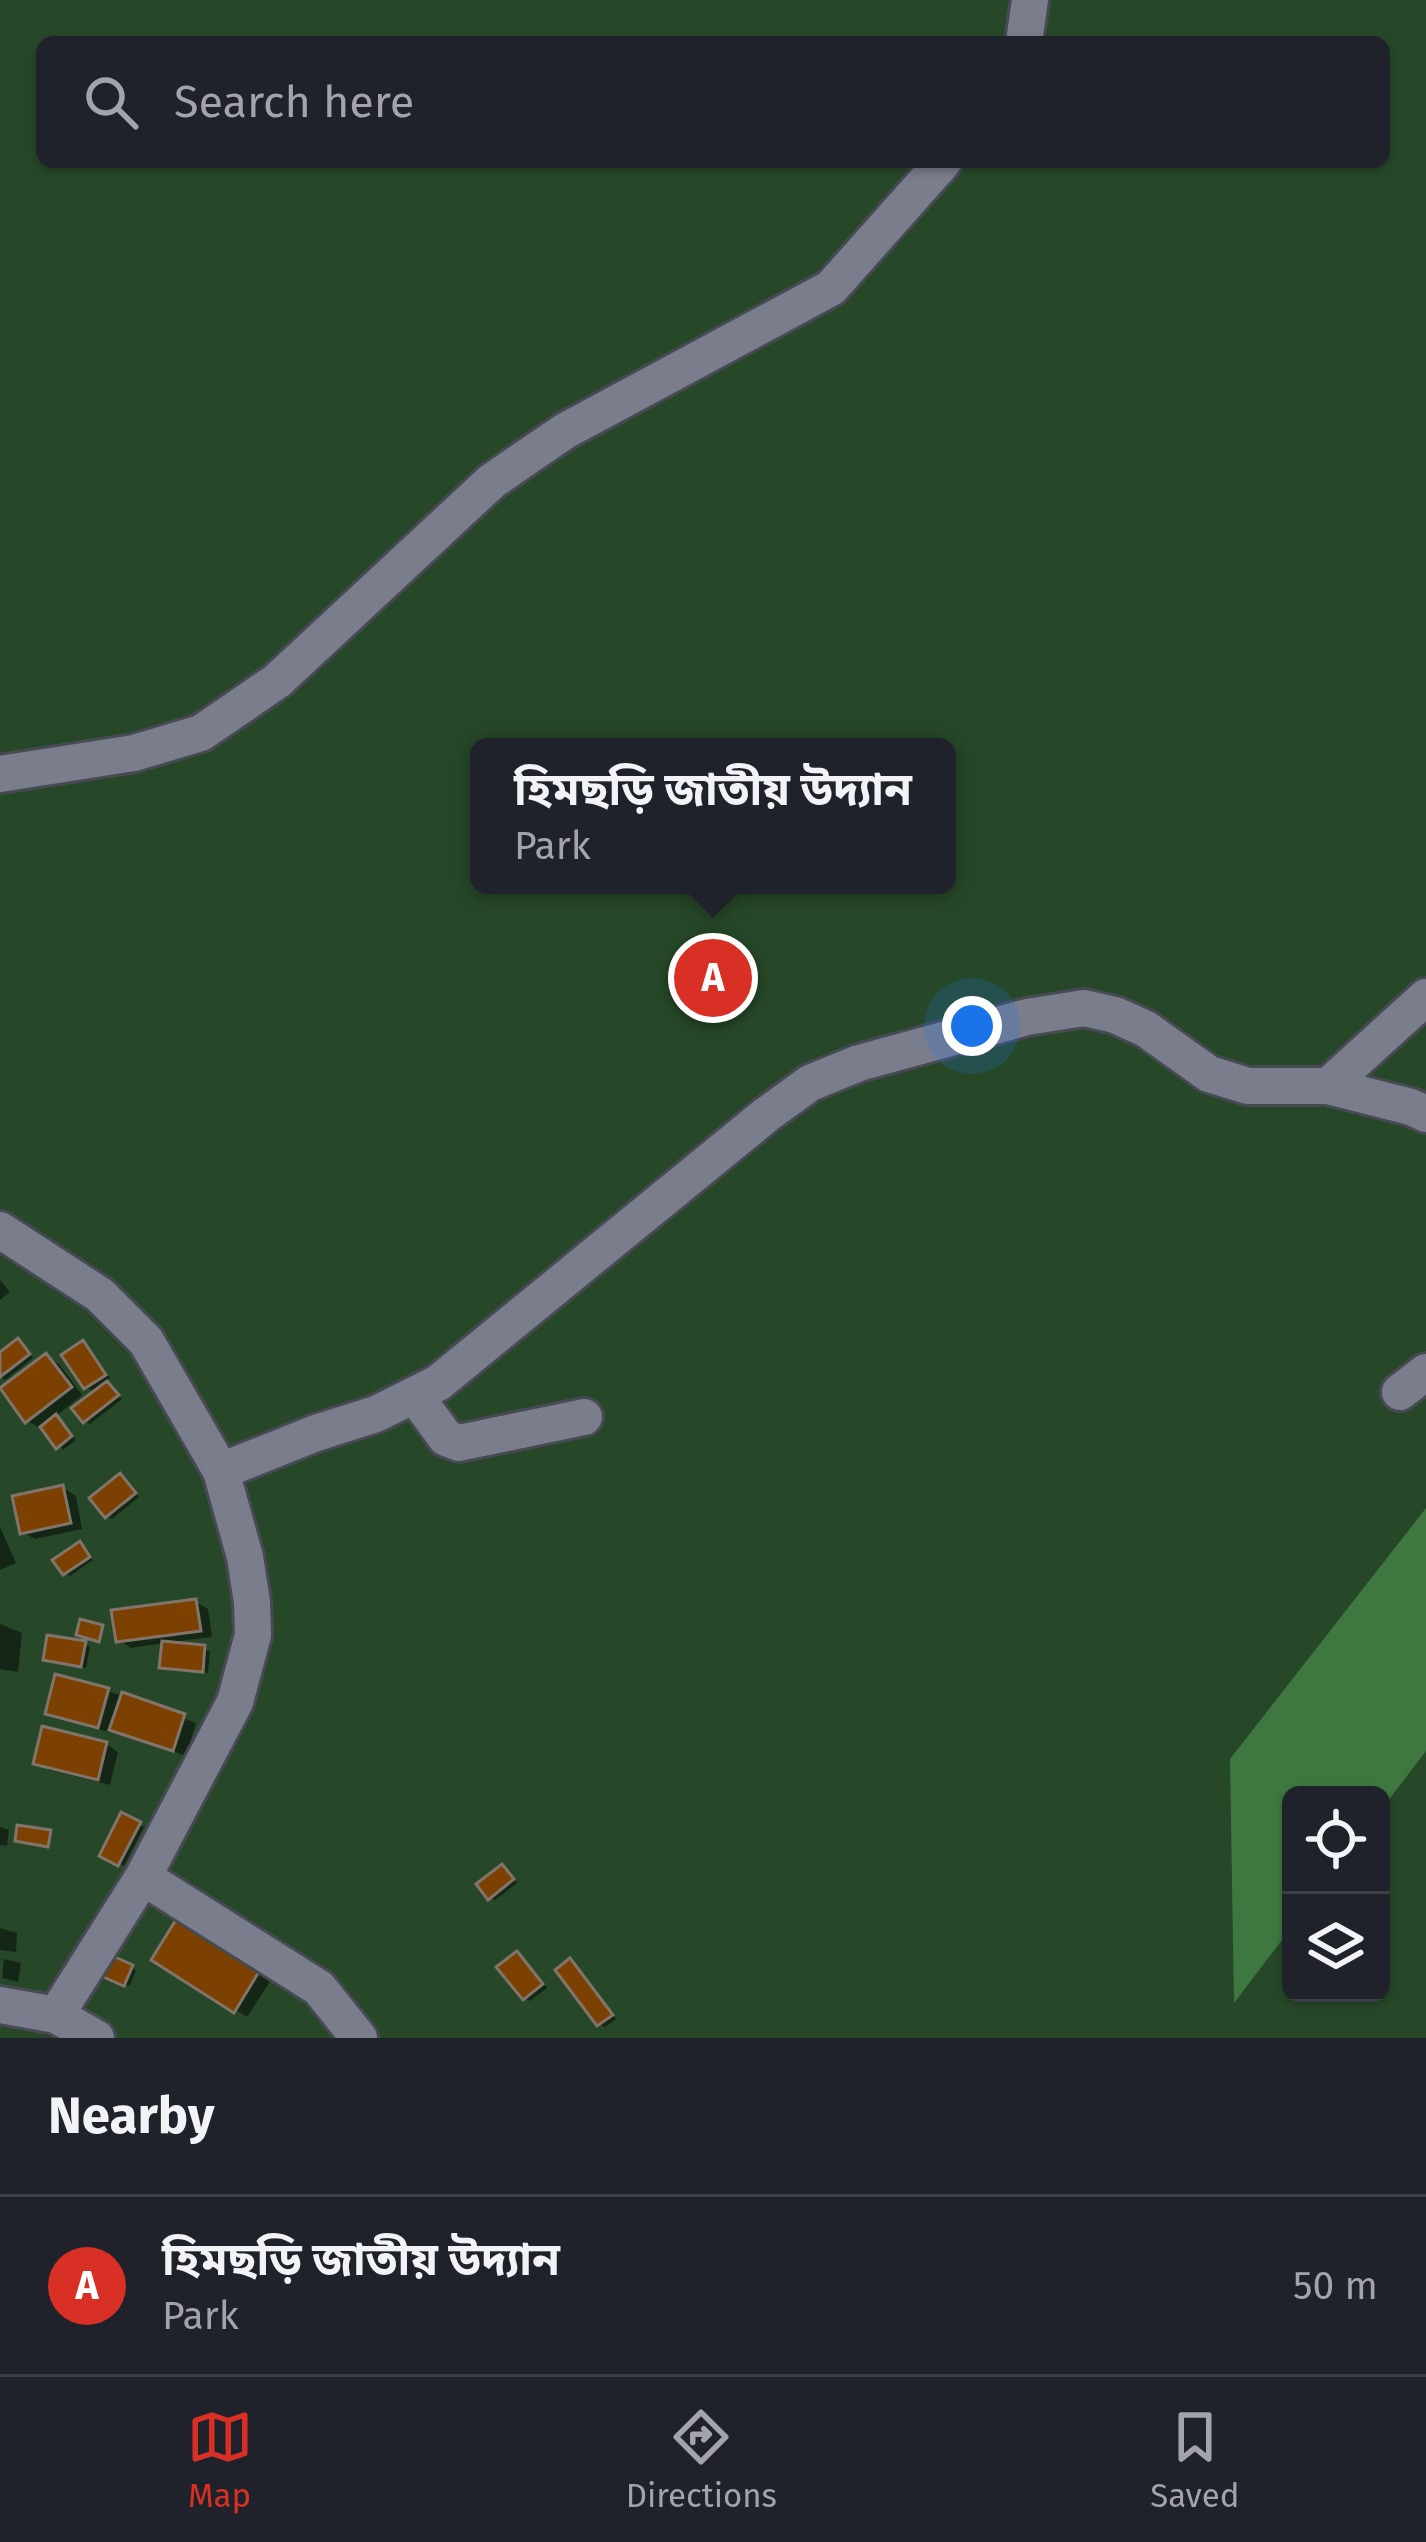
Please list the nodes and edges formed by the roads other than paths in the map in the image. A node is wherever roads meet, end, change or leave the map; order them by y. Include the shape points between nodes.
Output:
1 (1030, 0) edge
2 (1025, 36) edge
3 (938, 168) edge
4 (0, 774) edge
5 (1426, 997) edge
6 (1328, 1086) junction
7 (1426, 1114) edge
8 (0, 1230) edge
9 (416, 1396) junction
10 (584, 1417) dead end
11 (220, 1472) junction
12 (143, 1877) junction
13 (0, 2005) edge
14 (56, 2015) junction
15 (96, 2038) edge
16 (358, 2038) edge

1 - 2 street
3 - 4 street via 831,287 565,431 492,481 278,681 201,733 134,753
5 - 6 street
6 - 7 street
6 - 9 street via 1248,1086 1210,1074 1146,1029 1084,1008 859,1064 810,1083 766,1115
8 - 11 street via 116,1308 146,1341
9 - 10 street via 446,1438 459,1443
9 - 11 street
11 - 12 street via 245,1558 253,1634 235,1702
12 - 14 street
12 - 16 street via 319,1988
13 - 14 street
14 - 15 street

